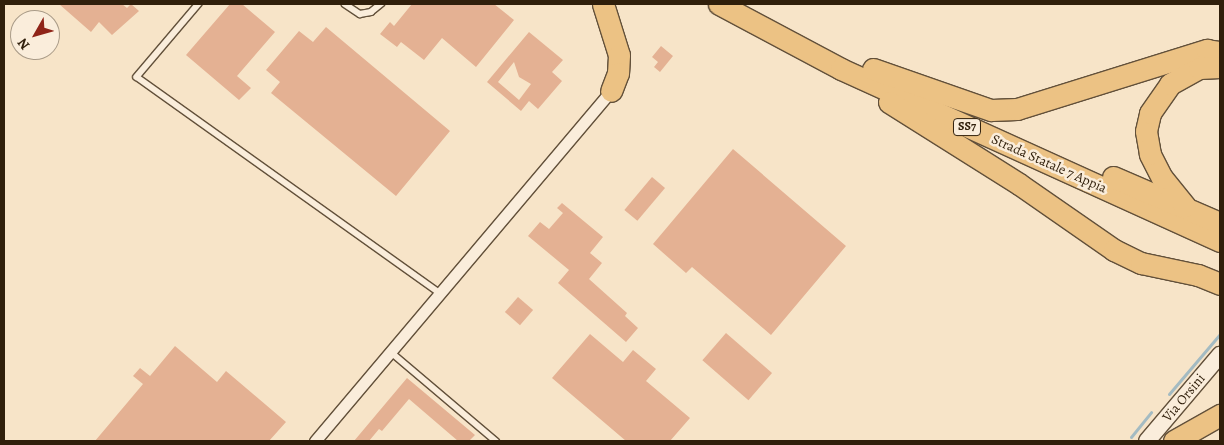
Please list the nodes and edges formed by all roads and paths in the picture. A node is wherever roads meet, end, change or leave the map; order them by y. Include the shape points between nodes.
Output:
1 (198, 4) edge
2 (345, 4) edge
3 (381, 4) edge
4 (603, 4) edge
5 (616, 4) edge
6 (719, 4) edge
7 (744, 4) edge
8 (614, 33) junction
9 (1220, 52) edge
10 (1220, 66) edge
11 (841, 69) junction
12 (872, 70) junction
13 (610, 91) joint
14 (1187, 208) junction
15 (1220, 223) edge
16 (1220, 241) edge
17 (1220, 284) edge
18 (440, 293) junction
19 (390, 352) junction
20 (1220, 355) edge
21 (1220, 415) edge
22 (315, 441) edge
23 (496, 441) edge
24 (1147, 441) edge
25 (1174, 441) edge

1 - 18 lane via 137,77
2 - 3 lane via 360,14 371,12
4 - 8 highway
5 - 8 highway
6 - 11 highway, Strada Statale 7 Appia / SS7
7 - 12 highway, Strada Statale 7 Appia / SS7 via 783,27
8 - 13 highway via 619,55 618,73
9 - 12 highway via 1207,50 1017,109 991,110
10 - 14 highway via 1199,68 1170,84 1158,97 1146,131 1150,154 1162,178
11 - 16 highway, Strada Statale 7 Appia / SS7
11 - 17 highway via 946,141 1019,184 1114,250 1141,262 1198,274
12 - 14 highway, Strada Statale 7 Appia / SS7
13 - 18 street
14 - 15 highway, Strada Statale 7 Appia / SS7
18 - 19 street
19 - 22 street
19 - 23 lane
20 - 24 main road, Via Orsini
21 - 25 highway

